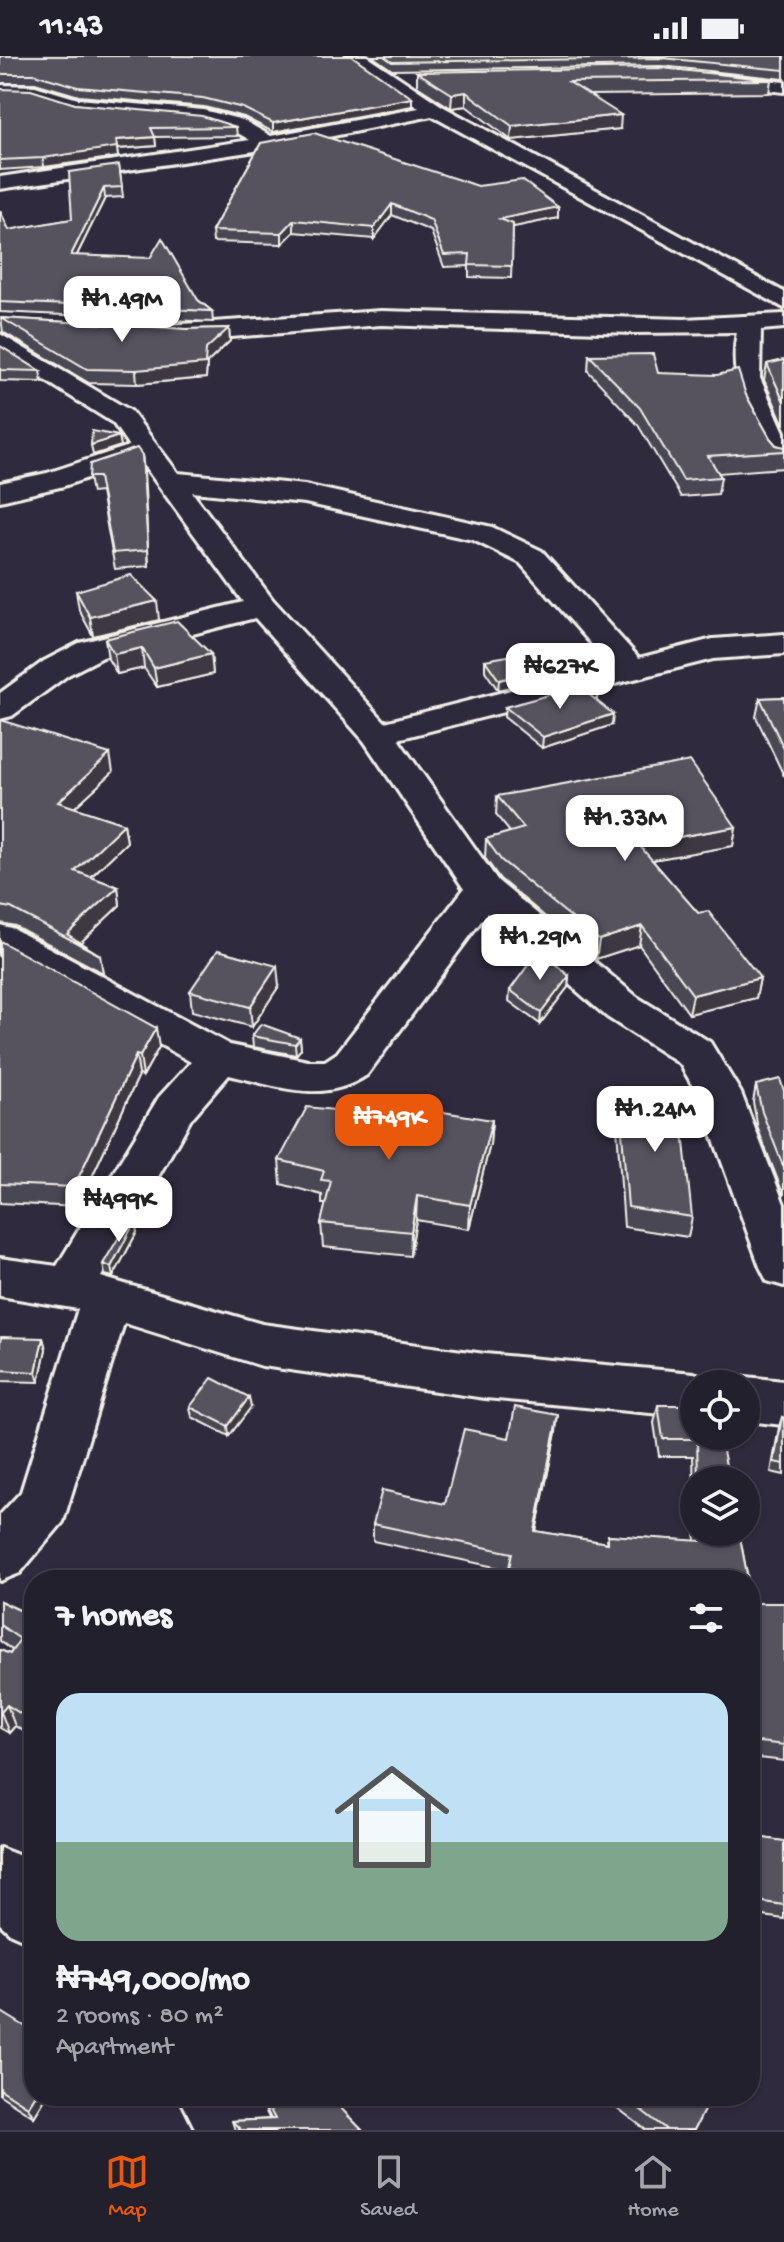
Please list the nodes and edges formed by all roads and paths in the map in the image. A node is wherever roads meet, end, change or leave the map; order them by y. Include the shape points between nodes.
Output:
1 (355, 56) edge
2 (417, 77) edge
3 (693, 77) edge
4 (386, 78) junction
5 (784, 87) edge
6 (0, 90) edge
7 (435, 110) junction
8 (269, 143) junction
9 (0, 183) edge
10 (784, 301) edge
11 (784, 321) edge
12 (750, 325) junction
13 (5, 329) edge
14 (150, 332) edge
15 (147, 449) junction
16 (784, 453) edge
17 (169, 481) junction
18 (0, 492) edge
19 (262, 607) junction
20 (784, 644) edge
21 (630, 668) junction
22 (0, 709) edge
23 (377, 734) junction
24 (484, 890) junction
25 (0, 938) edge
26 (219, 1058) junction
27 (784, 1267) edge
28 (0, 1277) edge
29 (88, 1293) junction
30 (680, 1394) edge
31 (760, 1400) edge
32 (784, 1403) edge
33 (0, 1555) edge
34 (0, 1880) edge
35 (24, 1902) edge
36 (221, 2106) edge
37 (239, 2130) edge

1 - 4 street
2 - 4 street
3 - 5 street
4 - 7 street
6 - 8 street via 35,91 76,104 203,116 236,124
7 - 8 street
7 - 10 street
8 - 9 street
11 - 12 street
12 - 14 street via 377,318 251,331
12 - 16 street via 744,348 752,405
13 - 15 street via 122,417
15 - 17 street
15 - 18 street
17 - 19 street
17 - 21 street via 305,494 482,533 531,557
19 - 22 street via 91,650
19 - 23 street
20 - 21 street via 713,649
21 - 23 street
23 - 24 street
24 - 26 street via 352,1064 334,1076 308,1077
24 - 27 street via 622,1007 695,1053 719,1093
25 - 26 street
26 - 29 street via 175,1108
28 - 29 street
29 - 30 street via 262,1345 485,1376
29 - 33 street via 44,1505
31 - 32 street
34 - 35 street
36 - 37 street

